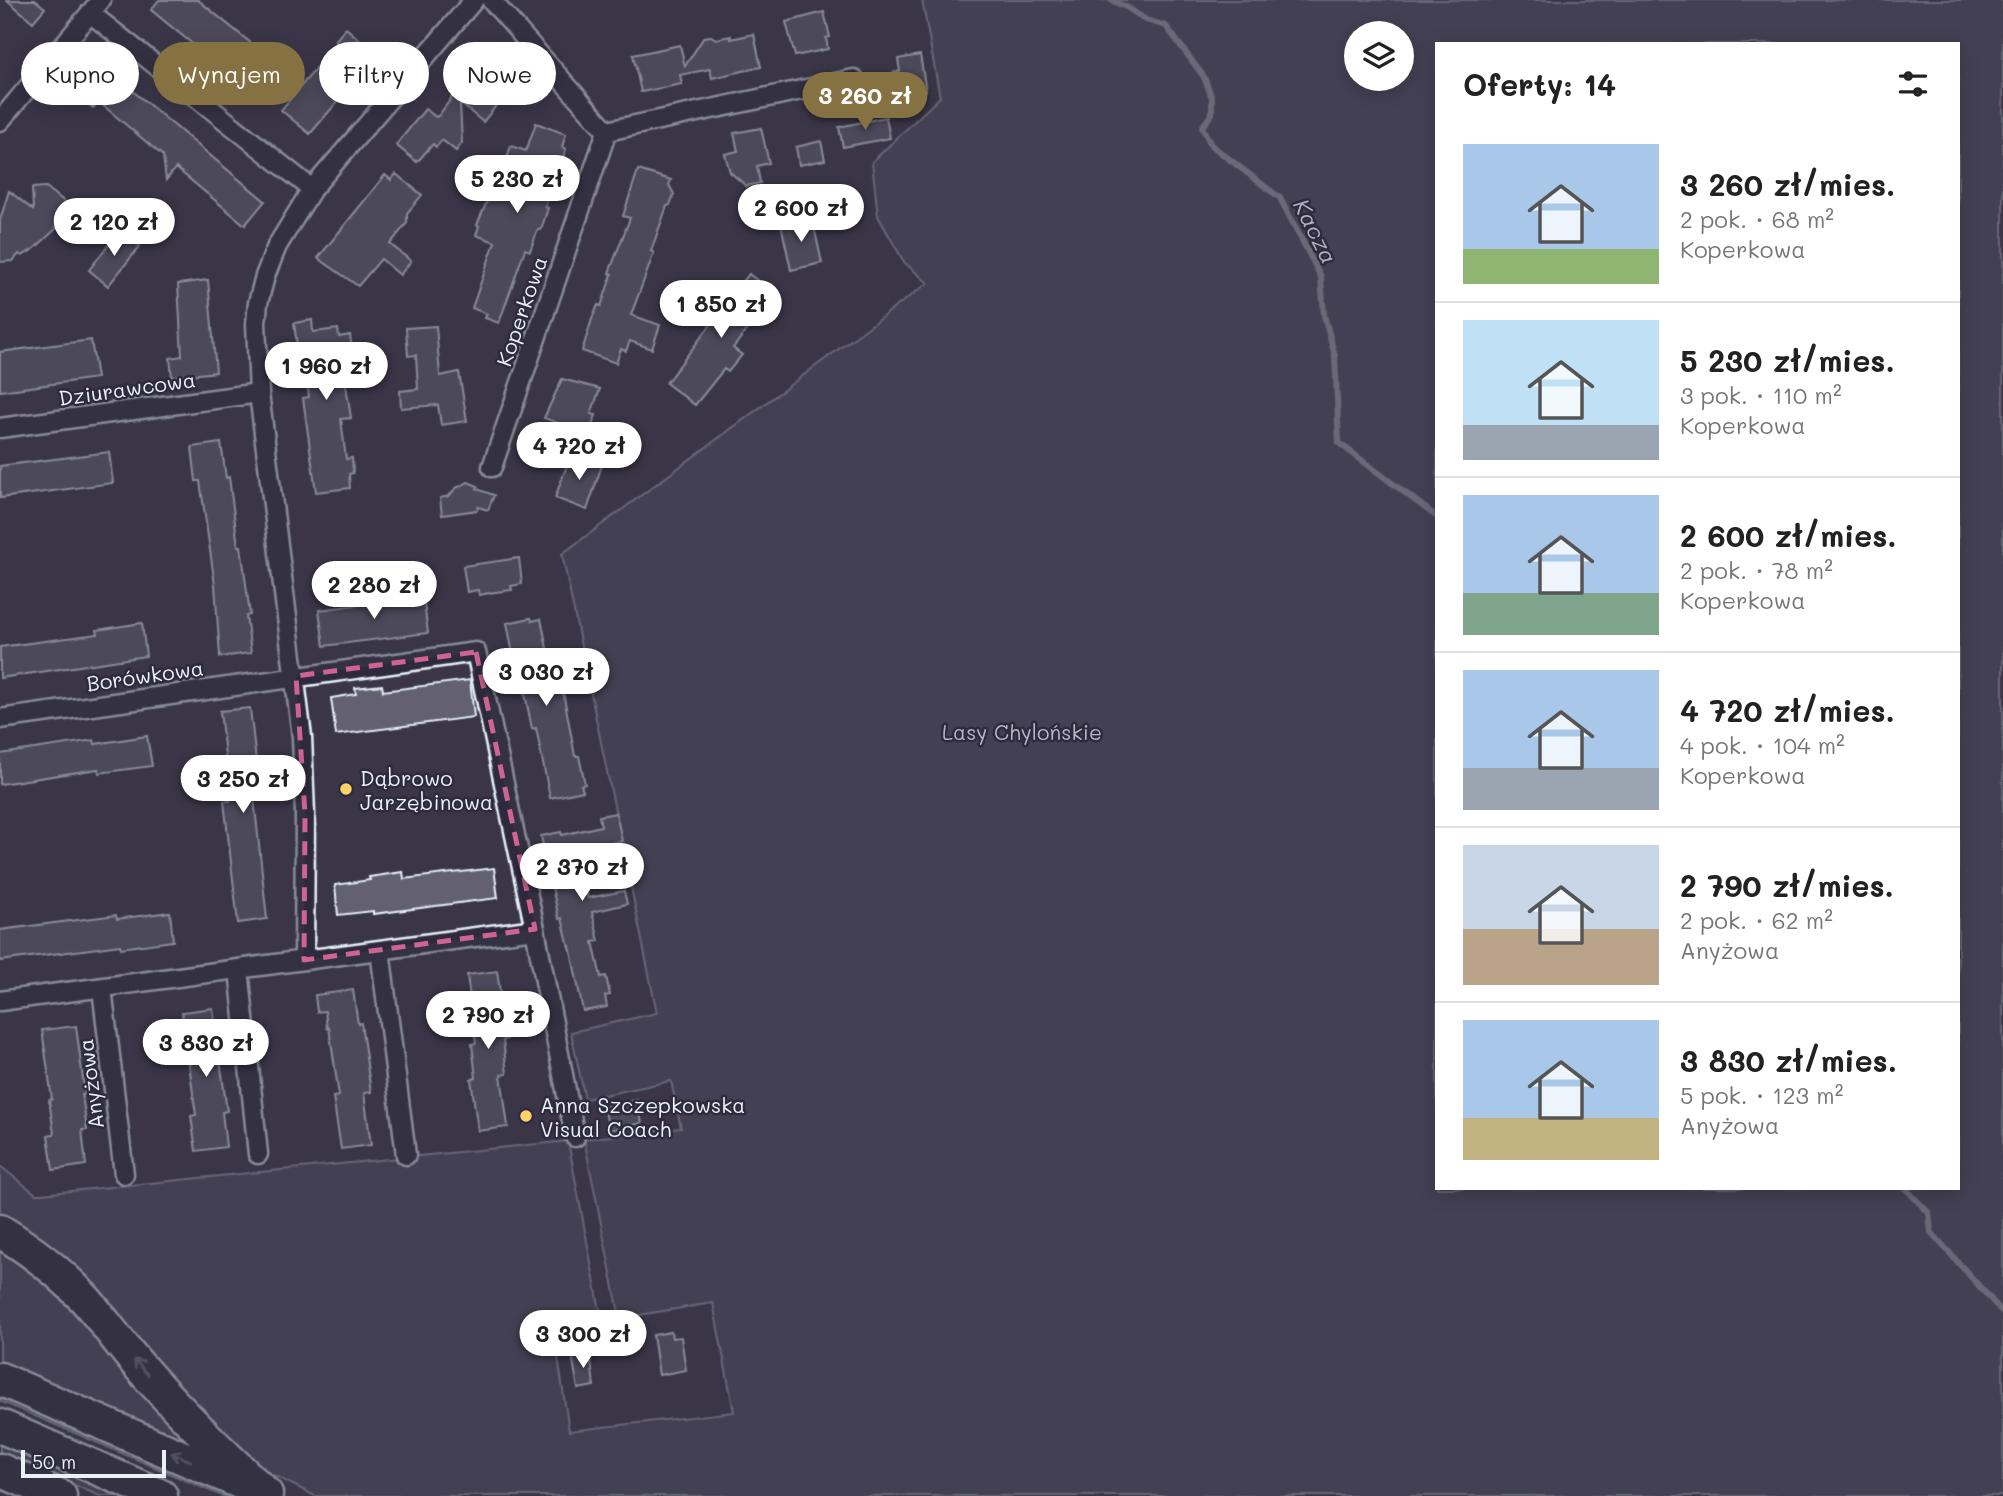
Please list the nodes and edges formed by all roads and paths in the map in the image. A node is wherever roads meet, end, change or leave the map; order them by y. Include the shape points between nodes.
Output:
1 (474, 0) edge
2 (491, 0) edge
3 (96, 7) edge
4 (854, 79) dead end
5 (0, 121) edge
6 (607, 131) junction
7 (312, 189) junction
8 (259, 393) junction
9 (0, 428) edge
10 (492, 467) dead end
11 (296, 676) junction
12 (0, 719) edge
13 (535, 929) junction
14 (380, 950) junction
15 (304, 961) junction
16 (239, 969) junction
17 (102, 988) junction
18 (0, 1001) edge
19 (575, 1137) dead end
20 (258, 1154) dead end
21 (406, 1155) dead end
22 (124, 1174) dead end
23 (0, 1231) edge
24 (0, 1379) edge
25 (0, 1426) edge
26 (0, 1470) edge
27 (268, 1495) edge
28 (60, 1496) edge
29 (161, 1496) edge

1 - 7 street
2 - 6 street
3 - 5 street
3 - 7 street
4 - 6 street
6 - 10 street, Koperkowa
7 - 8 street via 277,246 262,285 256,323
8 - 9 street, Dziurawcowa
8 - 11 street
11 - 12 street, Borówkowa
11 - 13 street via 476,652
11 - 15 street via 305,814
13 - 14 street
13 - 19 street
14 - 15 street
14 - 21 street
15 - 16 street
16 - 17 street
16 - 20 street
17 - 18 street
17 - 22 street, Anyżowa
27 -> 23 highway via 150,1378 70,1284
27 -> 24 highway
25 - 29 highway
26 - 28 highway

